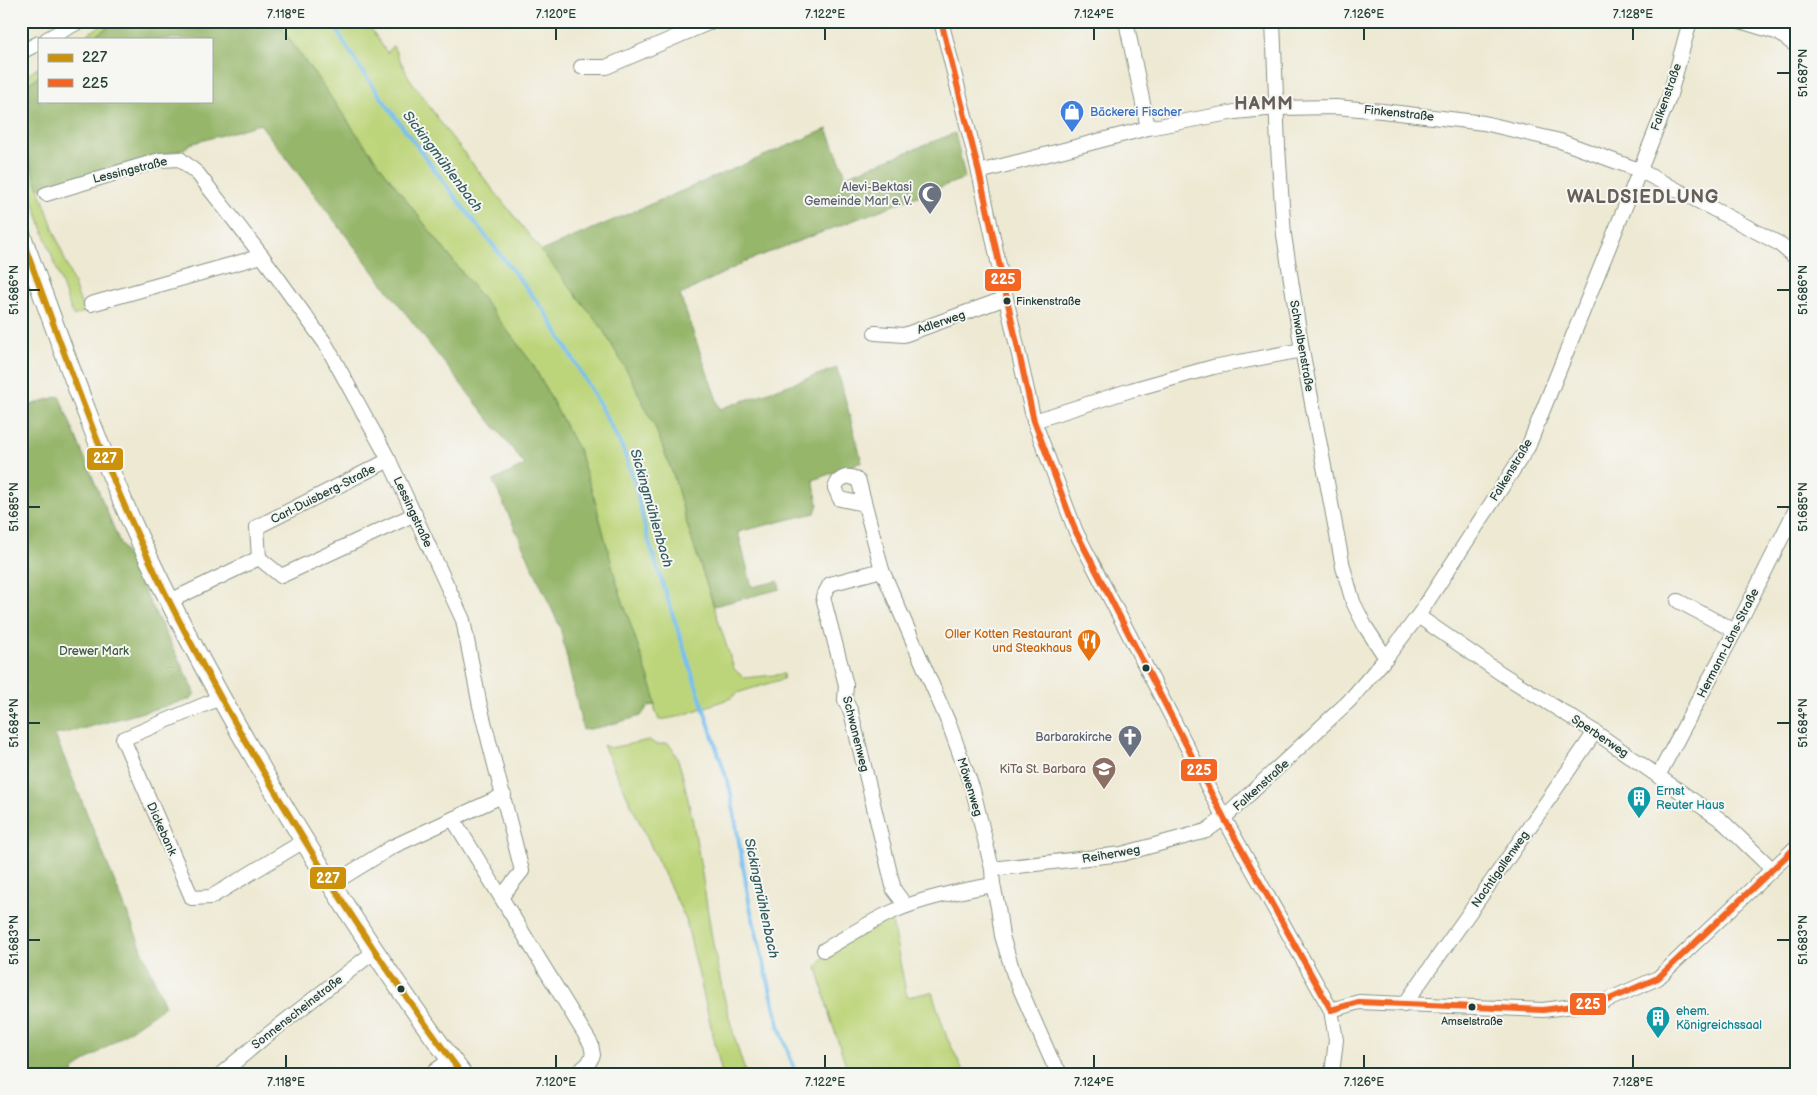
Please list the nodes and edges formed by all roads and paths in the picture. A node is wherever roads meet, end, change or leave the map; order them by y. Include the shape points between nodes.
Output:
1 (80, 21) edge
2 (713, 21) edge
3 (942, 21) edge
4 (1126, 21) edge
5 (1274, 21) edge
6 (1690, 21) edge
7 (1740, 21) edge
8 (49, 38) edge
9 (1792, 43) dead end
10 (38, 44) edge
11 (21, 52) edge
12 (581, 67) dead end
13 (1277, 108) junction
14 (1148, 128) junction
15 (1639, 170) junction
16 (979, 172) junction
17 (46, 194) dead end
18 (21, 235) edge
19 (262, 256) junction
20 (1796, 258) edge
21 (1006, 298) junction
22 (91, 304) dead end
23 (874, 333) dead end
24 (1302, 350) junction
25 (1034, 421) junction
26 (390, 460) junction
27 (864, 504) dead end
28 (1796, 509) edge
29 (415, 514) junction
30 (259, 558) junction
31 (882, 570) junction
32 (170, 601) junction
33 (1678, 601) dead end
34 (1418, 616) junction
35 (1735, 631) junction
36 (1386, 658) junction
37 (220, 698) junction
38 (1595, 732) junction
39 (1658, 776) junction
40 (504, 795) junction
41 (1224, 818) junction
42 (453, 819) junction
43 (304, 841) junction
44 (1796, 847) edge
45 (992, 869) junction
46 (1772, 869) junction
47 (332, 884) junction
48 (993, 885) junction
49 (502, 896) junction
50 (906, 906) junction
51 (824, 950) dead end
52 (375, 951) junction
53 (1404, 1005) junction
54 (1331, 1010) junction
55 (456, 1067) edge
56 (221, 1074) edge
57 (431, 1074) edge
58 (576, 1074) edge
59 (1061, 1074) edge
60 (1332, 1074) edge

1 - 8 street
2 - 12 street via 606,67
3 - 16 street
4 - 14 street
5 - 13 street, Schwalbenstraße
6 - 15 street, Falkenstraße via 1669,98
7 - 9 street via 1779,33
10 - 11 street
13 - 14 street, Finkenstraße
13 - 15 street, Finkenstraße via 1355,109 1484,123 1560,141
13 - 24 street, Schwalbenstraße via 1284,235
14 - 16 street, Finkenstraße
15 - 20 street, Finkenstraße via 1778,243
15 - 34 street, Falkenstraße via 1528,447
16 - 21 street
17 - 19 street, Lessingstraße via 160,160 180,159 198,174
18 - 32 main road via 72,374 133,525
19 - 22 street
19 - 26 street, Lessingstraße via 326,343
21 - 23 street, Adlerweg via 904,335
21 - 25 street
24 - 25 street via 1213,367
24 - 36 street, Schwalbenstraße via 1343,567 1353,602
25 - 41 street via 1076,532
26 - 29 street, Lessingstraße
26 - 30 street, Carl-Duisberg-Straße via 258,527
27 - 31 street, Möwenweg
28 - 35 street, Hermann-Löns-Straße
29 - 30 street via 281,576
29 - 40 street, Lessingstraße via 463,620 480,706
30 - 32 street
31 - 45 street, Möwenweg via 949,724 973,790
31 - 50 street, Schwanenweg via 830,584 823,597 846,685 845,700 852,712 894,890
32 - 37 main road
33 - 35 street
34 - 36 street, Falkenstraße
34 - 38 street, Sperberweg
35 - 39 street, Hermann-Löns-Straße
36 - 41 street, Falkenstraße via 1349,701
37 - 43 main road
37 - 43 street, Dickebank via 123,739 192,898 211,897
38 - 39 street, Sperberweg
38 - 53 street, Nachtigallenweg
39 - 46 street, Sperberweg via 1721,820
40 - 42 street
40 - 49 street, Lessingstraße via 522,871
41 - 45 street, Reiherweg via 1206,831 1122,854
41 - 54 street
42 - 47 street via 392,847
42 - 49 street
43 - 47 main road
44 - 46 street
45 - 48 street, Möwenweg
46 - 53 street via 1658,978 1602,1002 1543,1010
47 - 52 main road
48 - 50 street
48 - 59 street, Möwenweg via 1002,936 1014,975 1052,1061
49 - 58 street via 591,1044 593,1056
50 - 51 street
52 - 55 main road
52 - 56 street, Sonnenscheinstraße
53 - 54 street via 1359,1002
54 - 60 street via 1336,1040
55 - 57 street

